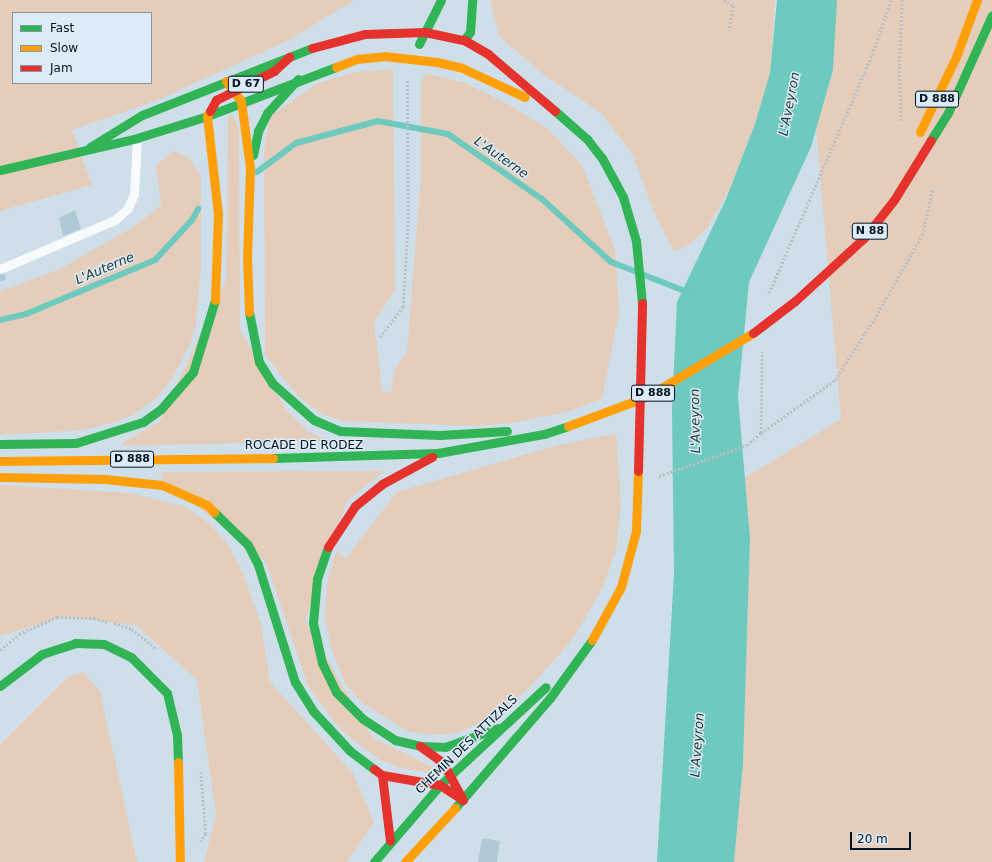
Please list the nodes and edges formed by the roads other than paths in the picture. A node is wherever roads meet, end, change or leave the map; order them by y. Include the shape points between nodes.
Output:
1 (441, 0) edge
2 (472, 0) edge
3 (977, 0) edge
4 (992, 15) edge
5 (425, 32) junction
6 (464, 40) junction
7 (289, 57) junction
8 (412, 57) junction
9 (298, 79) junction
10 (226, 81) junction
11 (234, 91) junction
12 (241, 101) junction
13 (551, 109) junction
14 (207, 116) junction
15 (136, 138) junction
16 (916, 139) dead end
17 (90, 147) junction
18 (250, 168) junction
19 (0, 170) edge
20 (894, 200) joint
21 (856, 231) dead end
22 (840, 258) junction
23 (0, 269) edge
24 (544, 434) junction
25 (0, 444) edge
26 (438, 453) junction
27 (0, 461) edge
28 (0, 477) edge
29 (585, 653) junction
30 (0, 686) edge
31 (498, 728) junction
32 (420, 746) junction
33 (452, 774) junction
34 (382, 775) junction
35 (440, 785) junction
36 (463, 800) junction
37 (390, 841) junction
38 (180, 862) edge
39 (374, 862) edge
40 (405, 862) edge

1 - 5 main road
2 - 6 main road via 470,32
3 - 16 main road, D 888 via 950,71
4 - 20 main road, D 888 via 948,113
5 - 6 main road, CHEMIN DES ATTIZALS
5 - 7 main road, D 67 via 365,34 311,48
5 - 8 main road
6 - 8 main road
6 - 13 main road, CHEMIN DES ATTIZALS via 488,54
7 - 10 main road, D 67
7 - 11 main road, D 67 via 274,71
8 - 9 main road, D 67 via 384,56 357,59
8 - 13 main road, CHEMIN DES ATTIZALS / D 67 via 462,68
9 - 12 main road, D 67
9 - 18 main road via 267,113 258,131
10 - 11 main road, D 67
10 - 17 main road, D 67 via 142,115
11 - 12 main road, D 67
11 - 14 main road, D 67 via 216,100
12 - 14 main road, D 67
12 - 18 main road
13 - 29 main road, CHEMIN DES ATTIZALS / D 67 via 587,139 615,178 629,215 640,268 643,315 636,532 621,587
14 - 15 main road, D 67
14 - 25 main road via 218,214 215,303 193,372 161,409 143,422 123,430 76,443
15 - 17 main road, D 67
15 - 23 lane via 134,194 119,216 98,228
17 - 19 main road, D 67 via 33,164
18 - 24 main road via 247,257 250,326 259,362 288,401 314,420 340,431 386,435 501,431
20 - 22 main road, N 88 via 864,238
21 - 22 main road, N 88
22 - 24 main road, ROCADE DE RODEZ / D 888 via 795,301 748,337 646,397 603,415
24 - 26 main road, ROCADE DE RODEZ / D 888
26 - 27 main road, ROCADE DE RODEZ / D 888 via 376,457
26 - 32 main road via 382,484 356,506 330,541 317,579 313,623 322,663 336,692 363,719 395,740
28 - 34 main road via 105,479 162,485 207,505 248,545 258,565 294,682 310,705 350,751
29 - 31 main road, CHEMIN DES ATTIZALS / D 67
29 - 36 main road, CHEMIN DES ATTIZALS / D 67
30 - 38 main road via 42,654 75,643 104,644 131,657 154,677 167,693 178,735
31 - 32 main road via 466,742 445,747
31 - 33 main road, CHEMIN DES ATTIZALS / D 67
32 - 33 main road via 443,763
33 - 35 main road, CHEMIN DES ATTIZALS / D 67
33 - 36 main road
34 - 35 main road
34 - 37 main road
35 - 36 main road
35 - 37 main road, CHEMIN DES ATTIZALS / D 67
36 - 40 main road, CHEMIN DES ATTIZALS / D 67
37 - 39 main road, CHEMIN DES ATTIZALS / D 67

